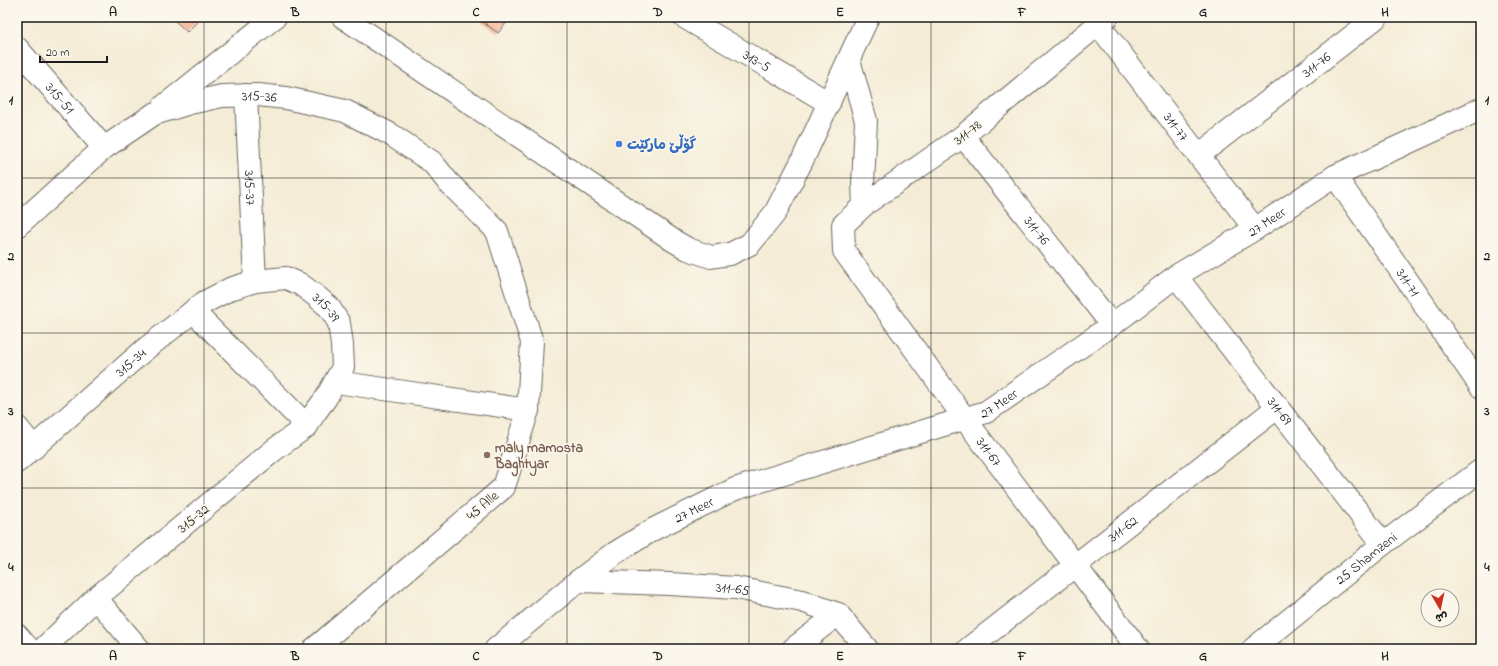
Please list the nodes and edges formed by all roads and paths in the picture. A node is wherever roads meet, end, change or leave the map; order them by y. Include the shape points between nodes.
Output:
1 (275, 17) edge
2 (343, 17) edge
3 (684, 17) edge
4 (868, 17) edge
5 (1377, 17) edge
6 (1102, 20) edge
7 (17, 48) edge
8 (849, 60) junction
9 (246, 95) junction
10 (829, 103) junction
11 (154, 114) junction
12 (1478, 116) edge
13 (963, 136) junction
14 (104, 148) junction
15 (1199, 155) junction
16 (1335, 176) junction
17 (864, 204) junction
18 (17, 226) edge
19 (1255, 229) junction
20 (497, 231) joint
21 (844, 251) joint
22 (1176, 276) junction
23 (255, 281) junction
24 (193, 311) junction
25 (1112, 325) junction
26 (336, 382) junction
27 (1481, 387) edge
28 (1278, 407) junction
29 (528, 410) junction
30 (965, 419) junction
31 (307, 426) junction
32 (17, 427) edge
33 (34, 448) junction
34 (17, 462) edge
35 (1481, 470) edge
36 (1383, 544) junction
37 (1074, 566) junction
38 (578, 581) junction
39 (96, 598) junction
40 (838, 614) junction
41 (17, 635) edge
42 (29, 649) edge
43 (43, 649) edge
44 (139, 649) edge
45 (314, 649) edge
46 (496, 649) edge
47 (794, 649) edge
48 (867, 649) edge
49 (968, 649) edge
50 (1138, 649) edge
51 (1253, 649) edge

1 - 11 street
2 - 10 street via 674,241 711,257 730,254 750,244 775,213
3 - 10 street, 313-5
4 - 8 street
5 - 15 street, 311-76
6 - 13 street, 311-78
6 - 15 street, 311-77
7 - 14 street, 315-51
8 - 10 street
8 - 17 street via 866,122
9 - 11 street, 315-36 via 222,96
9 - 20 street, 315-36 via 286,98 344,110 390,134 432,162 448,182
9 - 23 street, 315-37
11 - 14 street, 315-36
12 - 16 street, 27 Meer
13 - 17 street, 311-78
13 - 25 street, 311-76
14 - 18 street, 315-36
15 - 19 street, 311-77
16 - 19 street, 27 Meer
16 - 27 street, 311-71
17 - 21 street, 311-78 via 843,225
19 - 22 street, 27 Meer
20 - 29 street, 45 Alle via 532,342
21 - 30 street, 311-67
22 - 25 street, 27 Meer
22 - 28 street, 311-69
23 - 24 street, 315-34 via 230,289
23 - 26 street, 315-39 via 286,278 300,284 329,307 339,323 342,345 343,367
24 - 31 street
24 - 33 street, 315-34 via 143,351
25 - 30 street, 27 Meer via 986,412
26 - 29 street
26 - 31 street, 315-32
28 - 36 street, 311-69
28 - 37 street, 311-62
29 - 45 street, 45 Alle via 504,487
30 - 37 street, 311-67
30 - 38 street, 27 Meer via 735,490 654,529 615,553
31 - 39 street, 315-32 via 274,450
32 - 33 street
33 - 34 street, 315-34
35 - 36 street, 25 Shamzeni
36 - 51 street, 25 Shamzeni
37 - 49 street, 311-62
37 - 50 street, 311-67
38 - 40 street, 311-65 via 736,588 802,601
38 - 46 street, 27 Meer
39 - 43 street, 315-32
39 - 44 street
40 - 47 street
40 - 48 street
41 - 42 street

